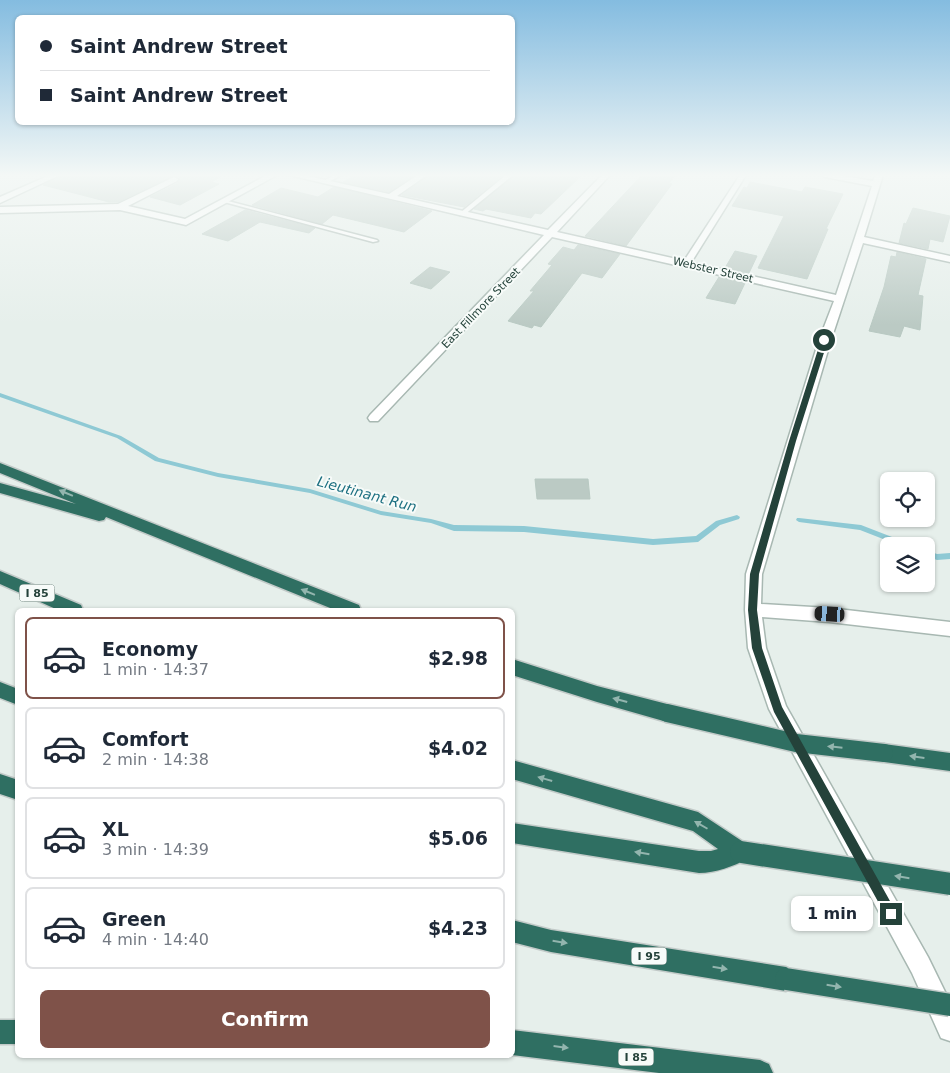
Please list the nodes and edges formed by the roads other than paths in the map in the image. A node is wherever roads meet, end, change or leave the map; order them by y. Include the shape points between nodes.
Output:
1 (315, 225) edge
2 (512, 225) edge
3 (560, 225) edge
4 (711, 225) edge
5 (863, 225) edge
6 (552, 234) junction
7 (859, 239) junction
8 (375, 240) dead end
9 (950, 258) edge
10 (686, 264) junction
11 (840, 299) junction
12 (374, 418) dead end
13 (0, 468) edge
14 (0, 488) edge
15 (159, 533) junction
16 (0, 577) edge
17 (70, 608) edge
18 (348, 608) edge
19 (753, 610) junction
20 (950, 629) edge
21 (515, 668) edge
22 (0, 690) edge
23 (15, 696) edge
24 (950, 762) edge
25 (515, 770) edge
26 (0, 784) edge
27 (15, 789) edge
28 (515, 833) edge
29 (741, 852) junction
30 (950, 884) edge
31 (515, 932) edge
32 (950, 1005) edge
33 (950, 1029) edge
34 (0, 1032) edge
35 (15, 1032) edge
36 (515, 1042) edge
37 (760, 1073) edge

1 - 8 lane
2 - 6 street, Webster Street
3 - 6 street, East Fillmore Street
4 - 10 lane
5 - 7 street
6 - 10 street, Webster Street
6 - 12 street, East Fillmore Street
7 - 9 street
7 - 11 street
10 - 11 street, Webster Street
11 - 19 street via 792,441 756,566
15 -> 13 highway
14 - 15 highway
18 -> 15 highway
16 - 17 highway, I 85
19 - 20 street via 830,614
19 - 33 street via 757,648 778,708 920,965
24 -> 21 highway, bridge via 796,743 668,713
22 - 23 highway
29 -> 25 highway via 698,822
26 - 27 highway
29 -> 28 highway via 711,862 699,862
30 -> 29 highway, bridge
31 -> 32 highway, I 95, bridge
34 - 35 highway
36 -> 37 highway, I 85

